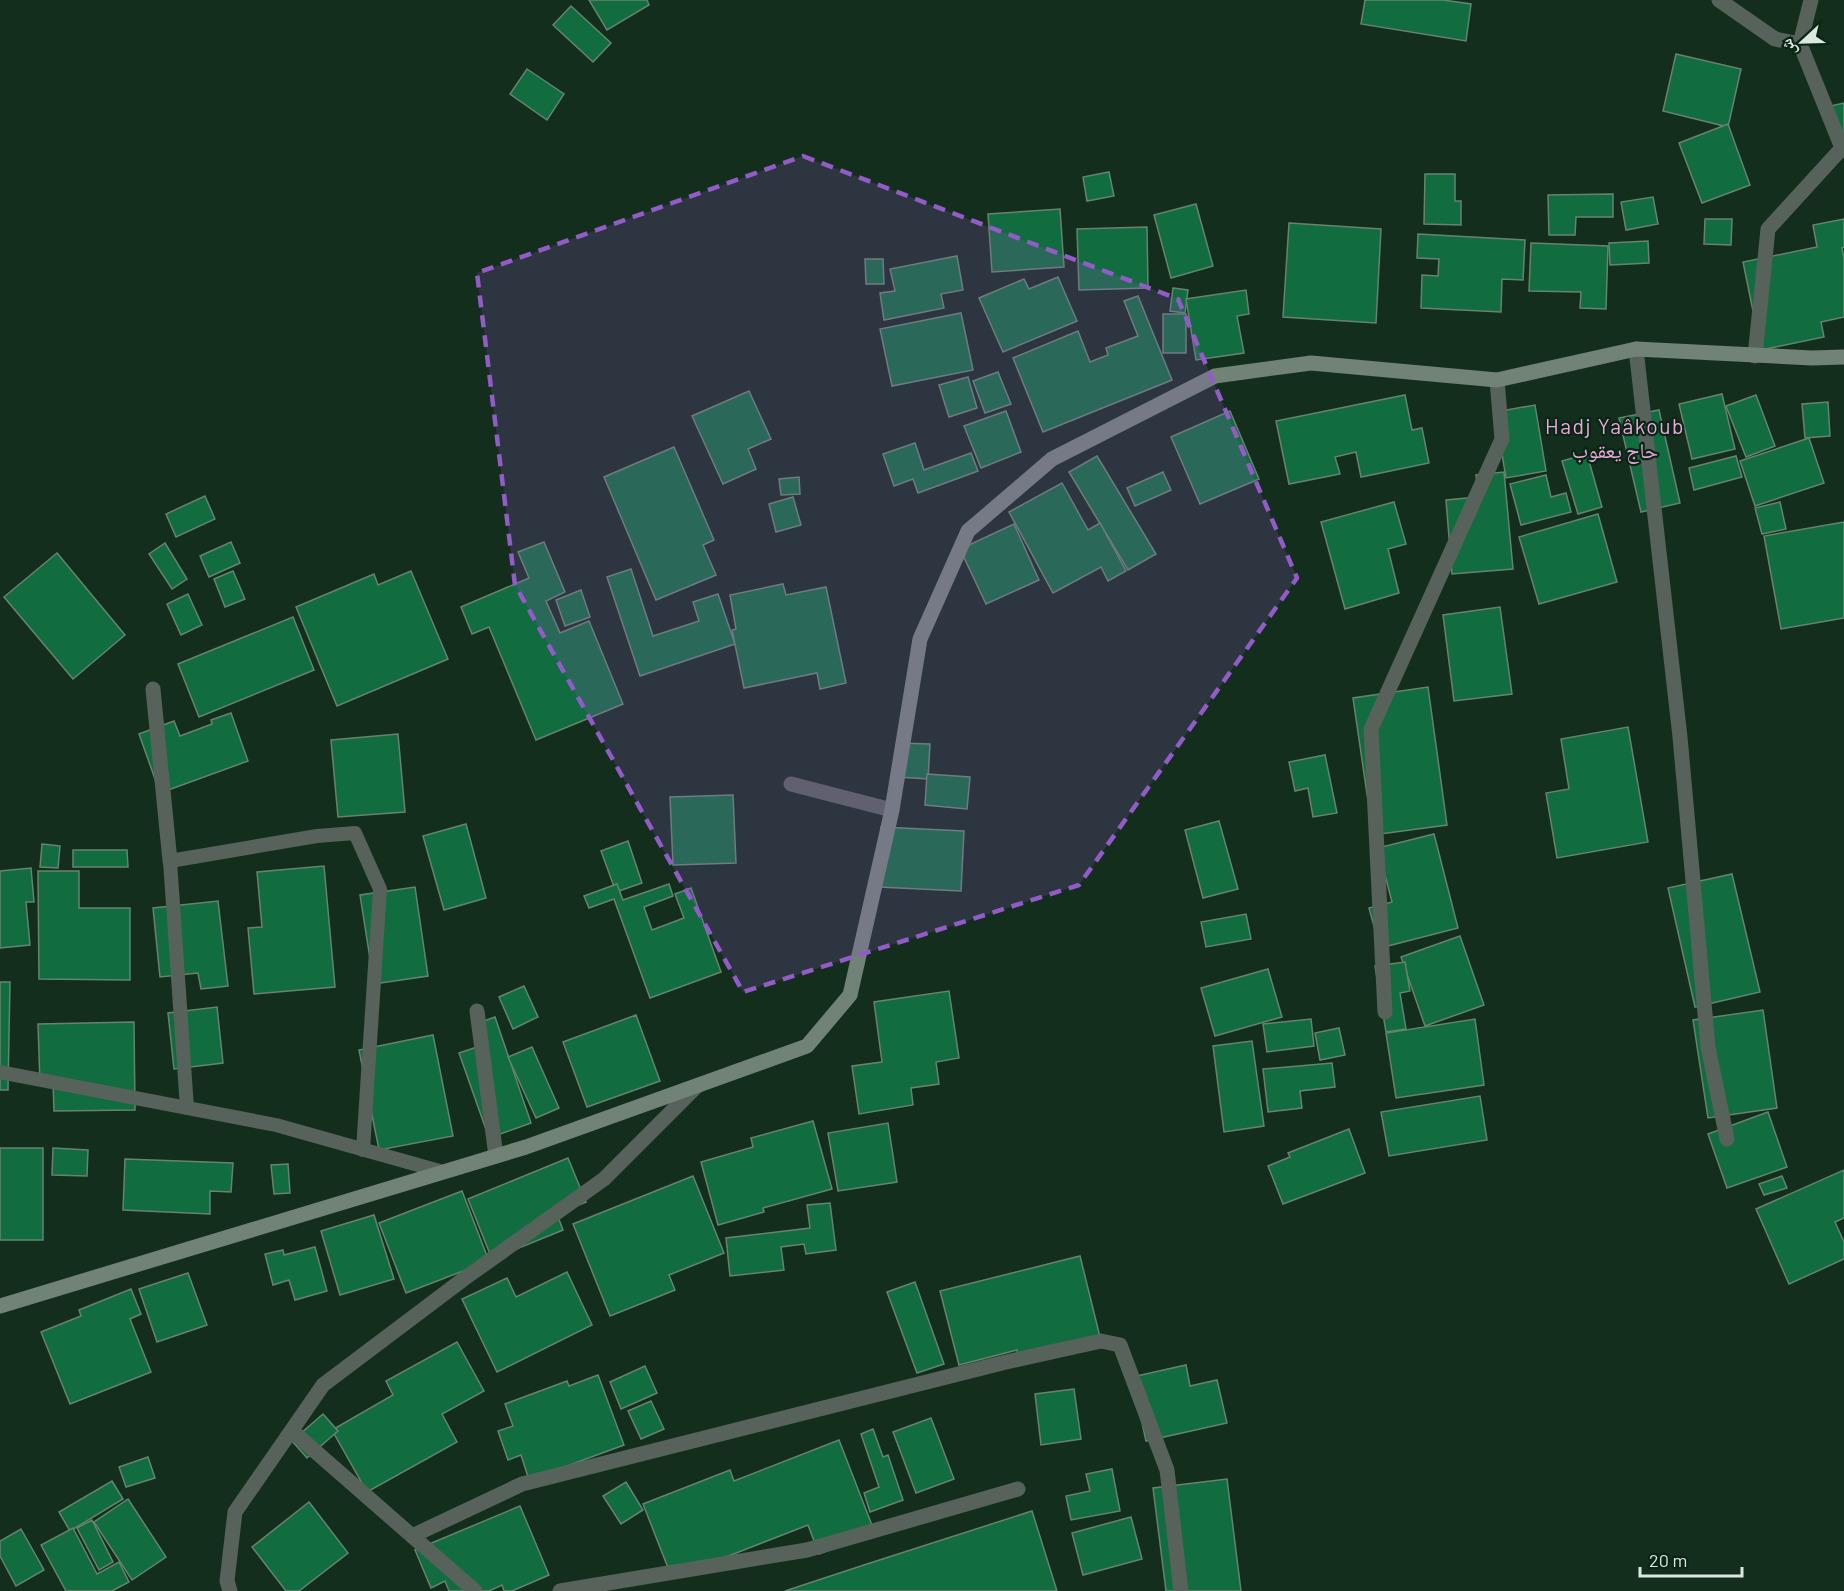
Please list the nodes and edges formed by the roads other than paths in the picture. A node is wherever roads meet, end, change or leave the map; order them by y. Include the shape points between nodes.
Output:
1 (1719, 0) edge
2 (1811, 0) edge
3 (1800, 44) junction
4 (1843, 149) edge
5 (1636, 350) junction
6 (1755, 356) junction
7 (1844, 357) edge
8 (1497, 380) junction
9 (153, 689) dead end
10 (791, 784) dead end
11 (892, 810) junction
12 (170, 861) junction
13 (477, 1011) dead end
14 (1385, 1012) dead end
15 (0, 1072) edge
16 (697, 1086) junction
17 (187, 1108) junction
18 (1727, 1139) dead end
19 (363, 1150) junction
20 (496, 1156) junction
21 (443, 1172) junction
22 (0, 1306) edge
23 (292, 1431) junction
24 (1018, 1489) dead end
25 (412, 1536) junction
26 (230, 1591) edge
27 (475, 1591) edge
28 (560, 1591) edge
29 (1181, 1591) edge

1 - 3 street via 1775,39
2 - 3 street
3 - 4 street
4 - 6 street via 1768,229
5 - 6 street
5 - 8 street
5 - 18 street via 1680,737 1708,1047
6 - 7 street
8 - 11 street via 1311,363 1215,376 1052,459 968,531 920,639
8 - 14 street via 1502,439 1371,729
9 - 12 street
10 - 11 street
11 - 16 street via 850,995 807,1046
12 - 17 lane
12 - 19 lane via 355,833 380,889
13 - 20 street
15 - 17 lane
16 - 20 street
16 - 23 street via 604,1179 323,1385
17 - 19 lane via 276,1125
19 - 21 lane
20 - 21 street
21 - 22 street
23 - 25 street
23 - 26 street via 236,1512 227,1581
24 - 28 street via 807,1550
25 - 27 street
25 - 29 street via 522,1484 1101,1341 1120,1345 1167,1470

